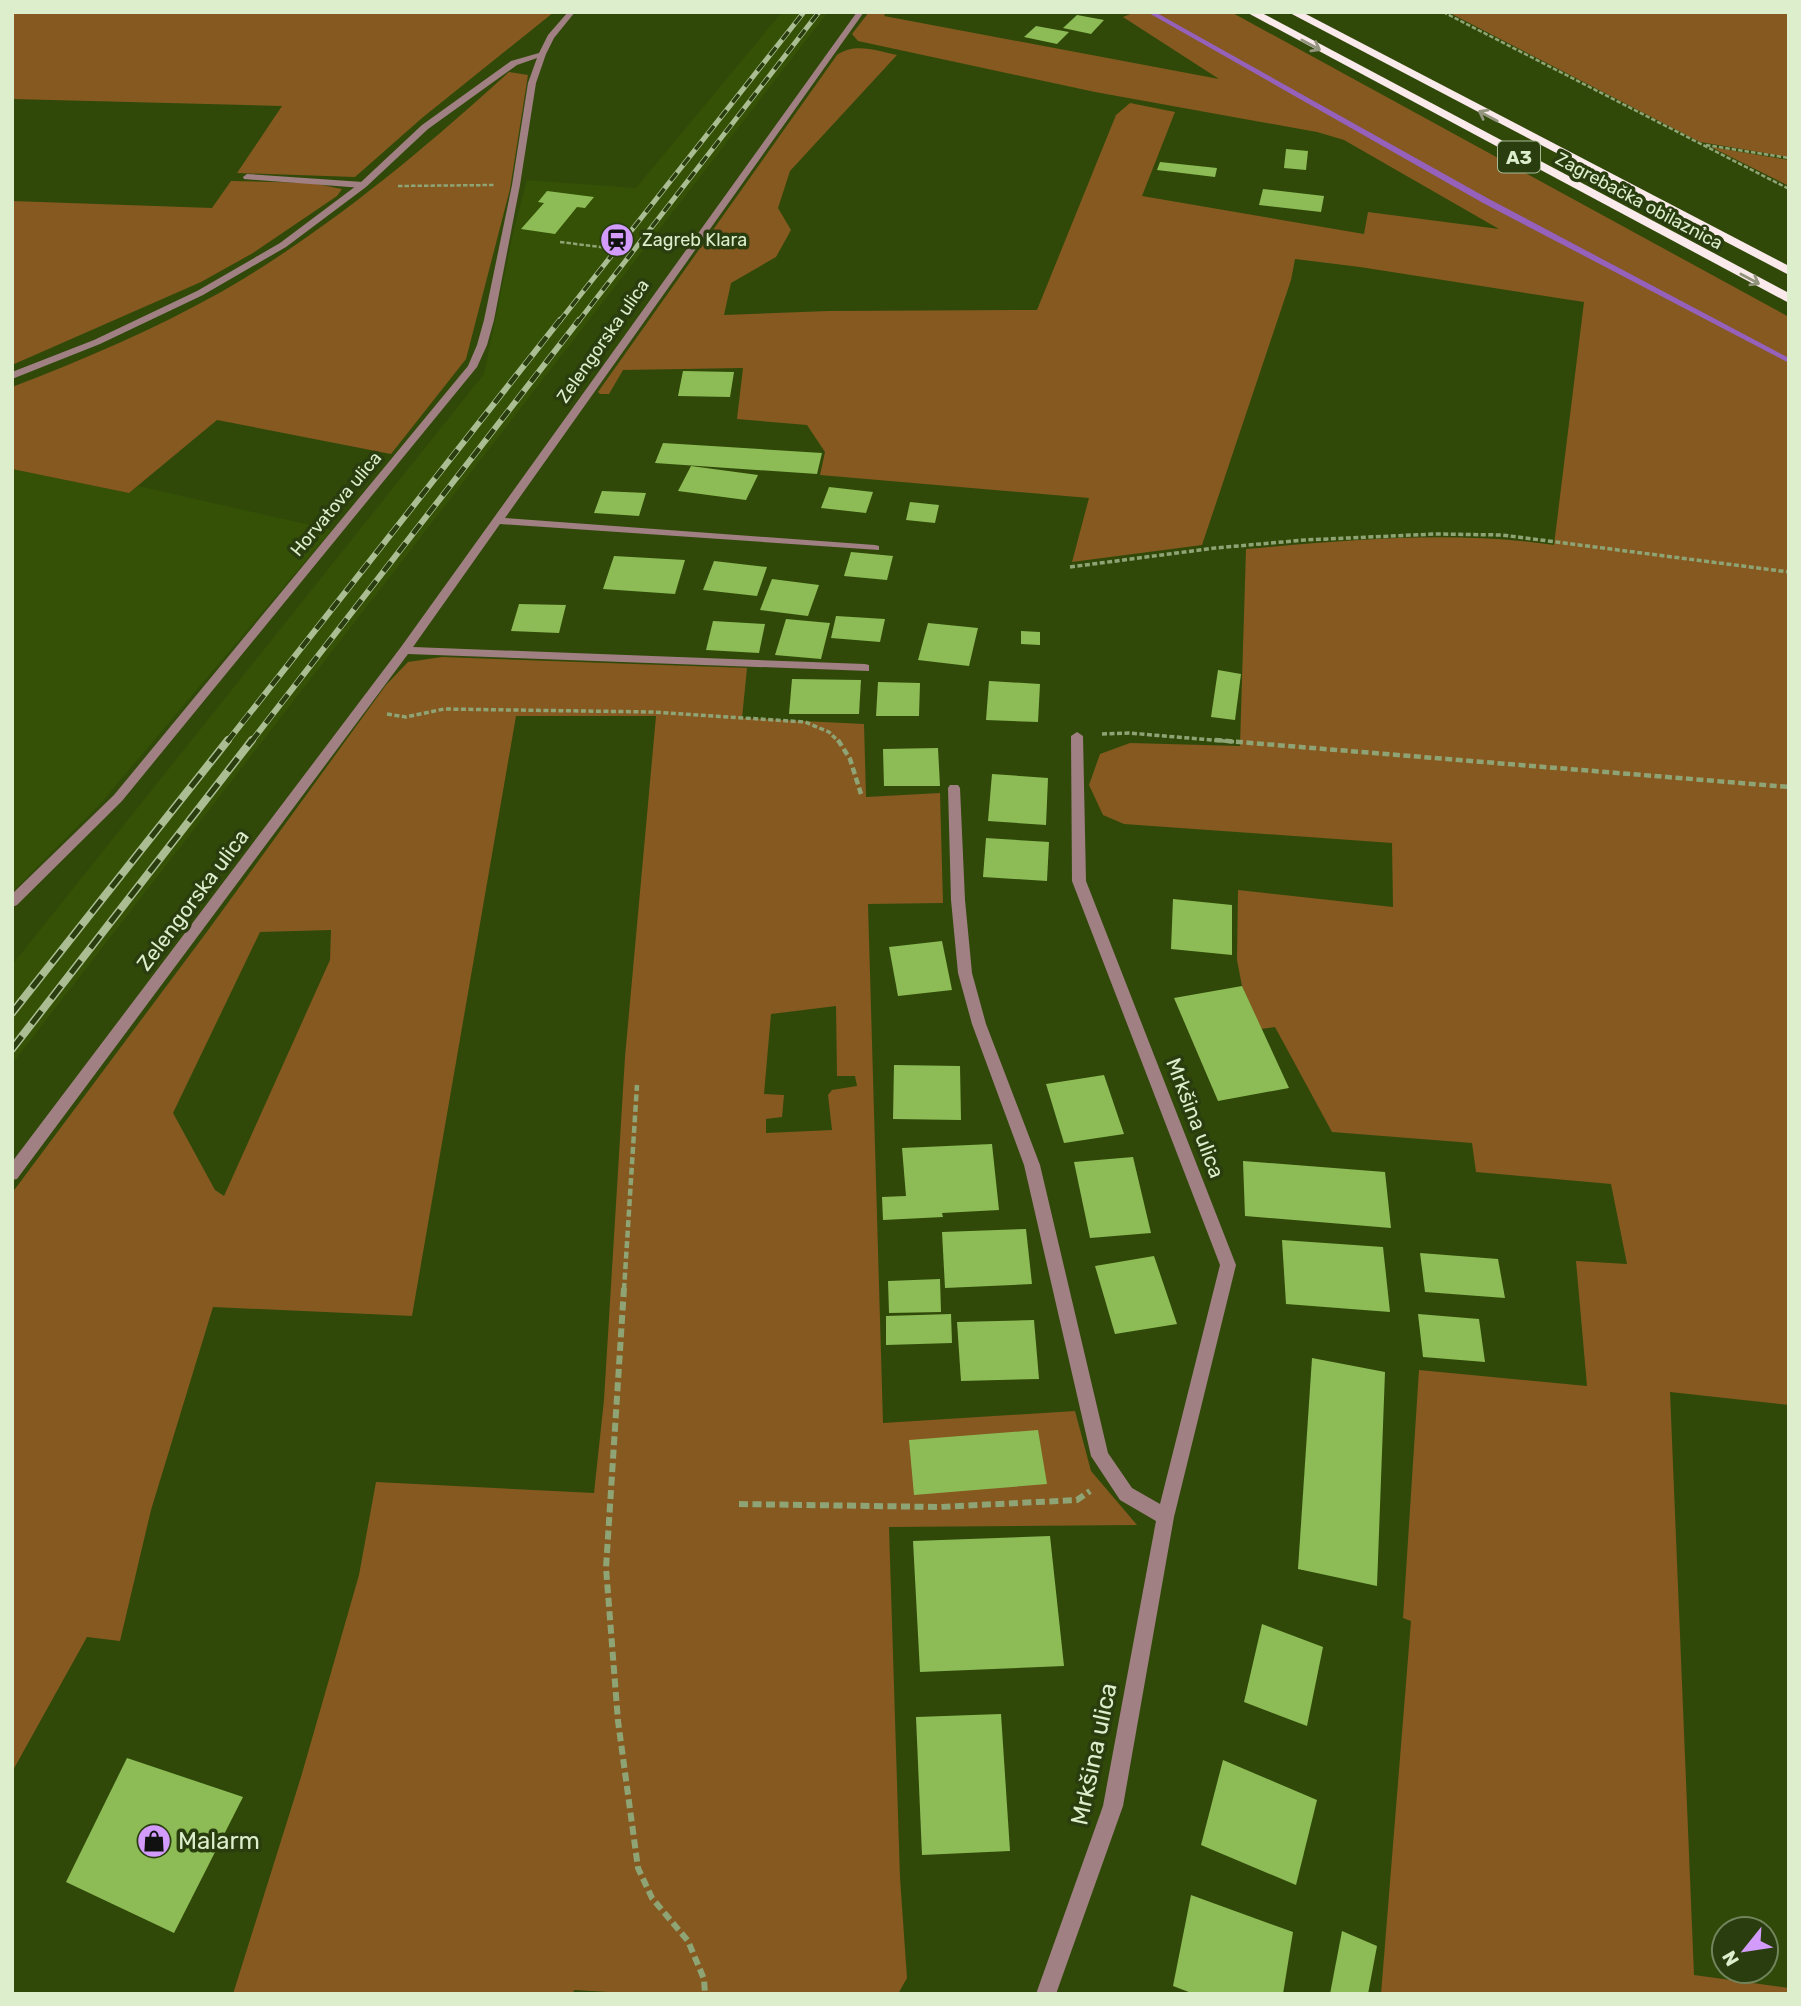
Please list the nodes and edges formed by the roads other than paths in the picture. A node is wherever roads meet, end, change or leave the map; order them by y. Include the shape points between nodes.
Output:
1 (572, 12) edge
2 (861, 12) edge
3 (1251, 12) edge
4 (1293, 12) edge
5 (542, 54) junction
6 (247, 177) dead end
7 (363, 185) junction
8 (1789, 271) edge
9 (1789, 299) edge
10 (12, 376) edge
11 (497, 521) junction
12 (875, 548) dead end
13 (404, 650) junction
14 (865, 668) dead end
15 (1077, 736) road end
16 (954, 788) dead end
17 (12, 902) edge
18 (12, 1174) edge
19 (1165, 1517) junction
20 (1046, 1994) edge

1 - 5 street, Horvatova ulica
2 - 11 street, Zelengorska ulica
3 -> 9 highway, Zagrebačka obilaznica / A3
8 -> 4 highway, Zagrebačka obilaznica / A3
5 - 7 street via 514,63 425,127
5 - 17 street, Horvatova ulica via 532,83 489,320 472,367 118,798
6 - 7 street
7 - 10 street via 283,245 200,293
11 - 12 street
11 - 13 street, Zelengorska ulica
13 - 14 street
13 - 18 street, Zelengorska ulica
15 - 19 street, Mrkšina ulica via 1079,881 1228,1265
16 - 19 street via 965,973 979,1024 1032,1165 1100,1456 1126,1494
19 - 20 street, Mrkšina ulica via 1113,1806

